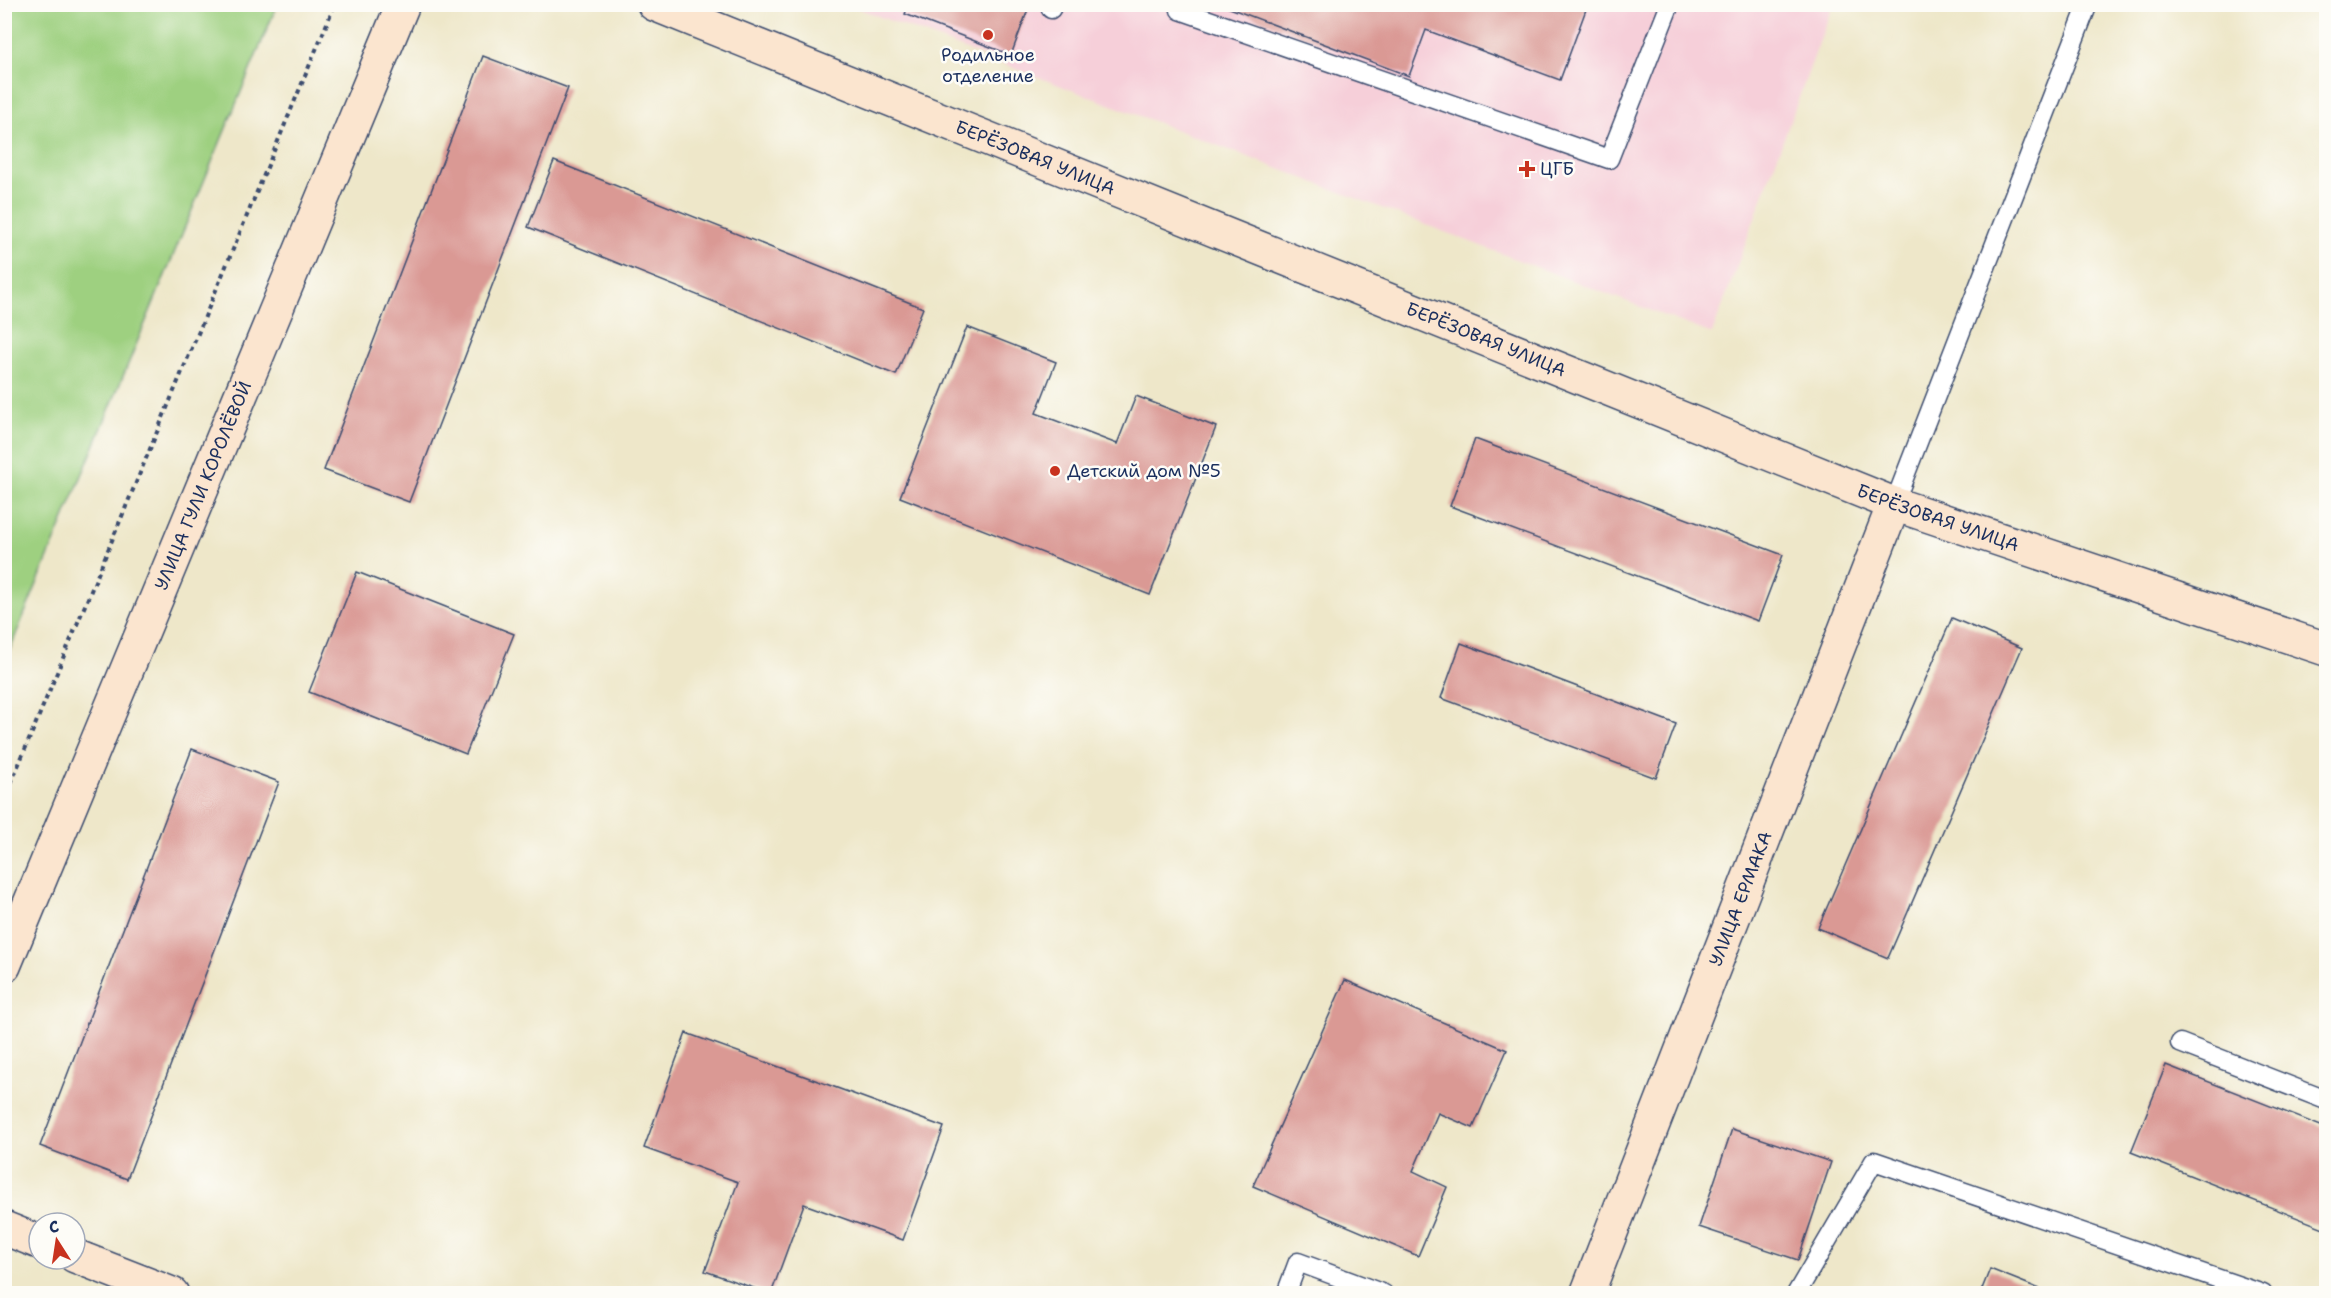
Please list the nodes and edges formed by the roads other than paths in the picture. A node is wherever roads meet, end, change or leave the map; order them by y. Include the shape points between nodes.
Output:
1 (403, 4) edge
2 (654, 4) edge
3 (1670, 4) edge
4 (2088, 4) edge
5 (1180, 10) dead end
6 (1894, 504) junction
7 (2326, 649) edge
8 (4, 966) edge
9 (2180, 1043) dead end
10 (2326, 1100) edge
11 (4, 1228) edge
12 (27, 1237) edge
13 (87, 1261) edge
14 (171, 1293) edge
15 (1286, 1293) edge
16 (1384, 1293) edge
17 (1587, 1293) edge
18 (1796, 1293) edge
19 (2263, 1293) edge

1 - 8 street, УЛИЦА ГУЛИ КОРОЛЁВОЙ
2 - 6 street, БЕРЁЗОВАЯ УЛИЦА
3 - 5 lane via 1609,159
4 - 6 lane
6 - 7 street, БЕРЁЗОВАЯ УЛИЦА
6 - 17 street, УЛИЦА ЕРМАКА
9 - 10 lane
11 - 12 street
13 - 14 street
15 - 16 lane via 1298,1262
18 - 19 lane via 1874,1161

